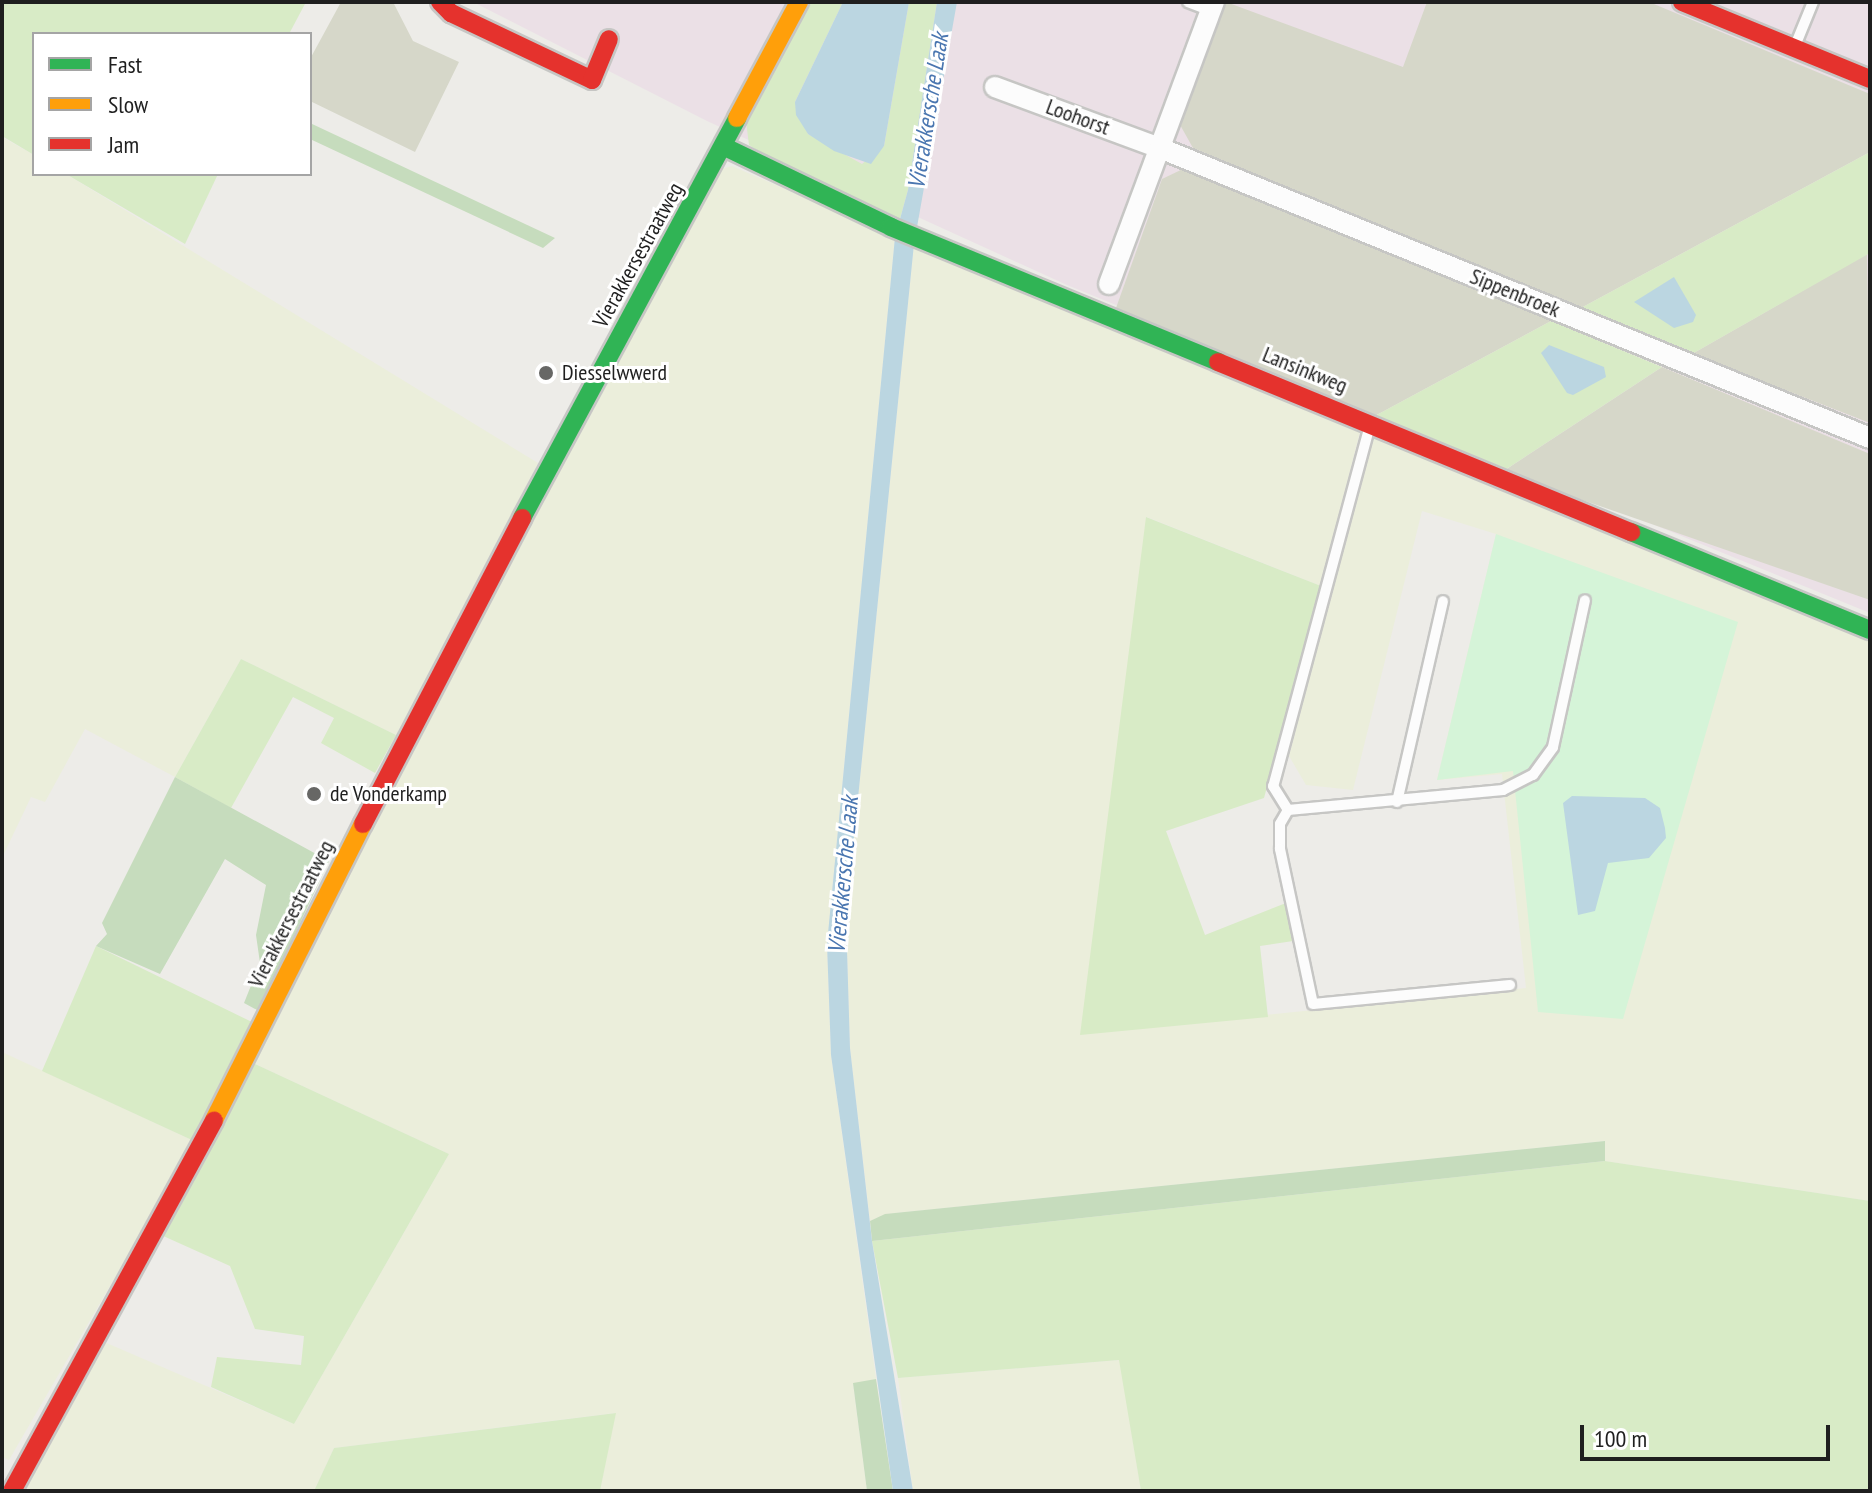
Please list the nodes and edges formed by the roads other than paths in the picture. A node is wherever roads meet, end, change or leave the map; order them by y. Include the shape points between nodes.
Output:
1 (440, 2) edge
2 (799, 2) edge
3 (1188, 2) edge
4 (1682, 2) edge
5 (1813, 2) edge
6 (1212, 6) edge
7 (1711, 8) edge
8 (609, 39) dead end
9 (1794, 48) junction
10 (1870, 79) edge
11 (995, 87) dead end
12 (725, 147) junction
13 (1160, 148) junction
14 (1109, 284) dead end
15 (1370, 423) junction
16 (1870, 438) edge
17 (1585, 600) dead end
18 (1443, 601) dead end
19 (1870, 630) edge
20 (1397, 802) junction
21 (1288, 810) junction
22 (1510, 985) dead end
23 (12, 1491) edge

1 - 8 street via 451,13 592,80
2 - 12 street, Vierakkersestraatweg
3 - 6 lane
4 - 7 street
5 - 9 lane
6 - 13 street
7 - 9 street
9 - 10 street
11 - 13 street, Loohorst
12 - 15 street, Lansinkweg via 891,227
12 - 23 street, Vierakkersestraatweg via 451,649 187,1173
13 - 14 street
13 - 16 street, Sippenbroek
15 - 19 street, Lansinkweg
15 - 21 lane via 1273,786
17 - 20 lane via 1553,747 1533,775 1503,790
18 - 20 lane
20 - 21 lane
21 - 22 lane via 1280,824 1280,849 1313,1004

